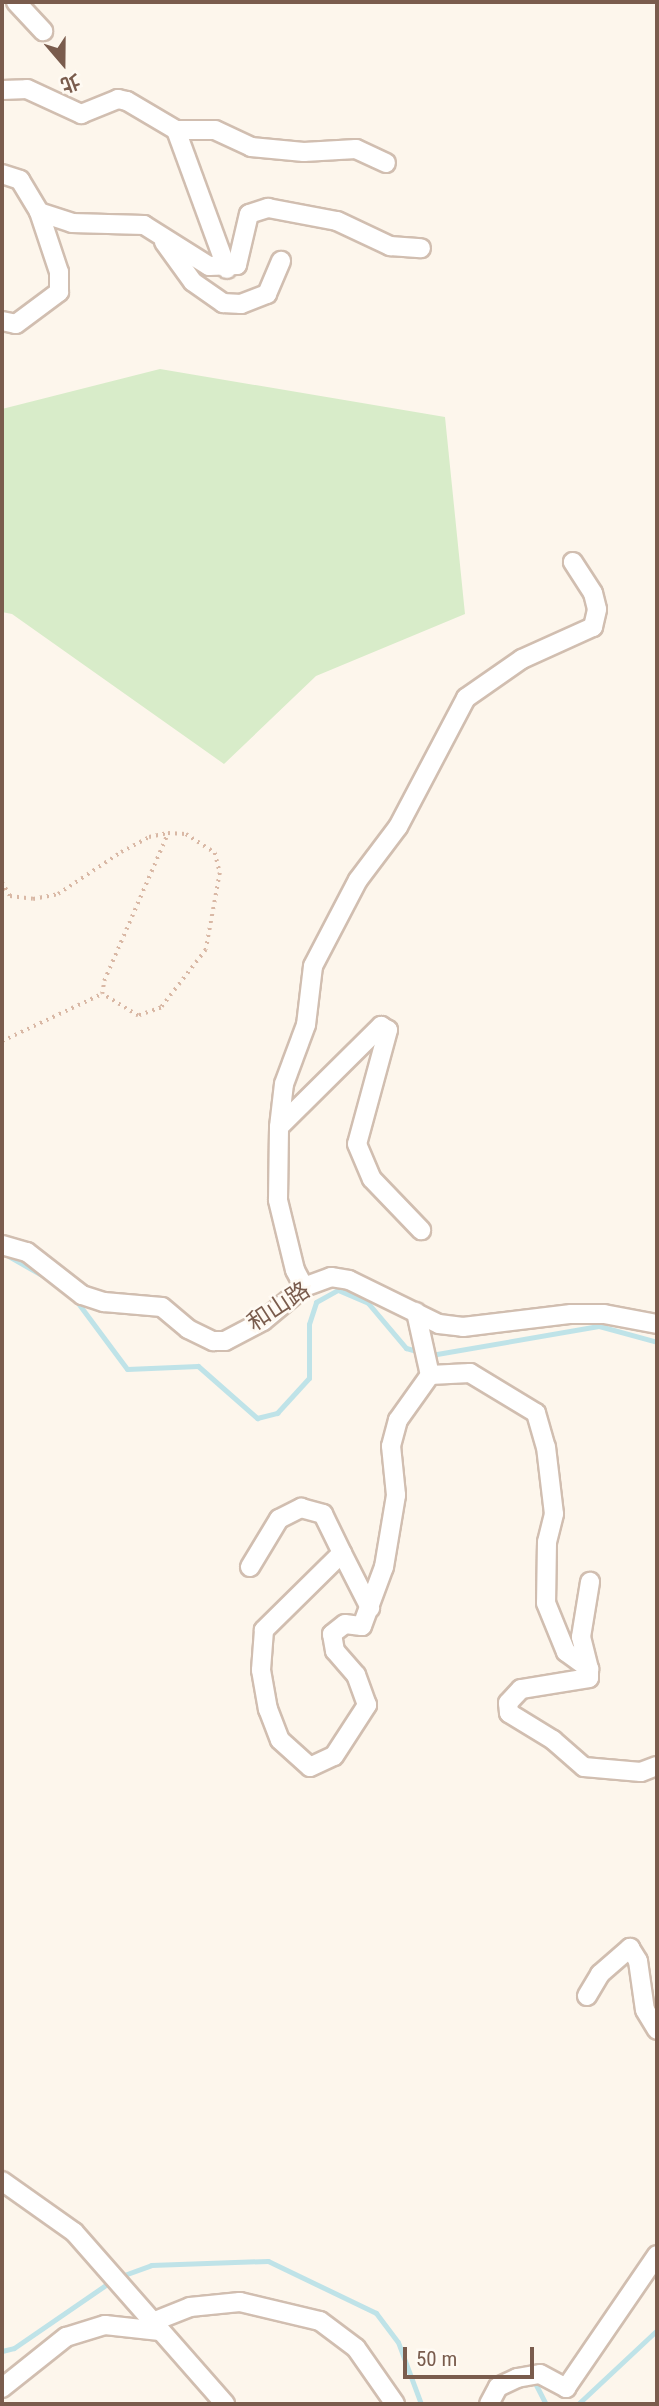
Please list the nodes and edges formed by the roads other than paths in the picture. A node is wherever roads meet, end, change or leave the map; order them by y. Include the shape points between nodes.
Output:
1 (16, 2) edge
2 (43, 31) dead end
3 (2, 90) edge
4 (176, 130) junction
5 (386, 163) dead end
6 (2, 174) edge
7 (39, 212) junction
8 (162, 238) junction
9 (421, 248) dead end
10 (281, 261) dead end
11 (227, 269) junction
12 (2, 321) edge
13 (573, 562) dead end
14 (279, 1127) junction
15 (421, 1230) dead end
16 (2, 1245) edge
17 (304, 1287) junction
18 (416, 1312) junction
19 (657, 1324) edge
20 (430, 1375) junction
21 (342, 1553) junction
22 (250, 1567) dead end
23 (590, 1582) dead end
24 (370, 1608) junction
25 (589, 1669) junction
26 (657, 1766) edge
27 (587, 1996) dead end
28 (657, 2030) edge
29 (2, 2180) edge
30 (657, 2255) edge
31 (155, 2327) junction
32 (2, 2388) edge
33 (225, 2404) edge
34 (395, 2404) edge
35 (489, 2404) edge

1 - 2 street
3 - 4 street via 27,89 80,114 118,99 127,101
4 - 5 street via 215,130 251,147 304,152 356,149
4 - 11 street
6 - 7 street via 20,180
7 - 8 street via 72,223 144,225
7 - 12 street via 59,272 60,292 16,324
8 - 10 street via 193,282 223,303 241,304 267,294
8 - 11 street via 209,266
9 - 11 street via 390,246 337,221 268,208 249,214 237,265
13 - 14 street via 593,593 597,609 593,627 522,659 466,698 398,827 358,880 313,966 306,1026 284,1084
14 - 15 street via 381,1026 388,1030 357,1143 372,1179
14 - 17 street via 278,1200 295,1270
16 - 17 street, 和山路 via 27,1252 82,1295 104,1303 162,1307 188,1329 213,1341 225,1341 263,1321
17 - 18 street, 和山路 via 331,1277 349,1280
18 - 19 street, 和山路 via 439,1324 463,1327 571,1314 604,1314
18 - 20 street
20 - 24 street via 398,1420 391,1446 396,1495 384,1567
20 - 25 street via 470,1373 536,1413 546,1447 554,1514 547,1542 546,1603 566,1652
21 - 22 street via 323,1514 301,1508 279,1519
21 - 24 street
21 - 24 street via 264,1630 261,1670 268,1709 280,1740 310,1767 334,1756 367,1705 356,1675 335,1651 332,1634 345,1624 362,1626
23 - 25 street via 581,1637
25 - 26 street via 589,1678 521,1689 508,1703 509,1713 553,1740 584,1768 641,1772
27 - 28 street via 600,1974 629,1948 638,1961 645,2010
29 - 31 street via 74,2232
30 - 35 street via 566,2388 540,2374 517,2378 498,2387
31 - 32 street via 105,2325 66,2337
31 - 33 street
31 - 34 street via 190,2307 240,2302 320,2321 356,2348

